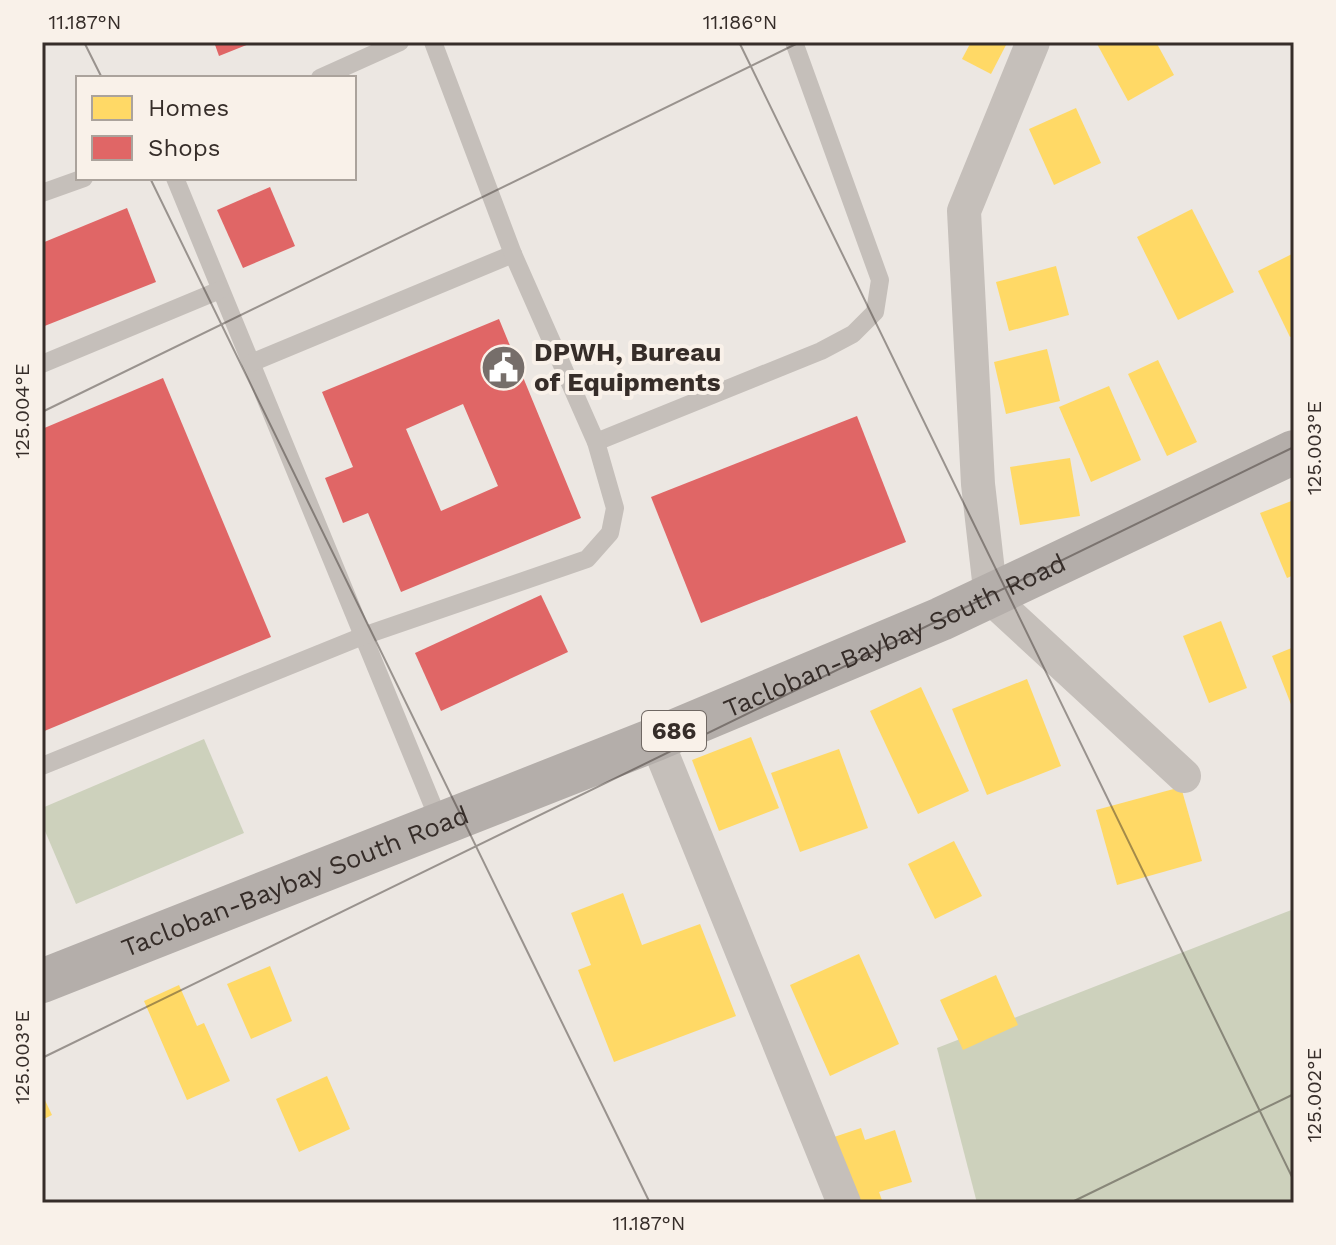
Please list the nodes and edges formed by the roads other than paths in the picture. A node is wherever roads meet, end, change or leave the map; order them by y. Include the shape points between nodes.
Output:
1 (400, 42) edge
2 (433, 42) edge
3 (794, 42) edge
4 (1033, 42) edge
5 (324, 76) edge
6 (78, 180) edge
7 (176, 180) edge
8 (42, 193) edge
9 (513, 254) junction
10 (220, 290) junction
11 (251, 363) junction
12 (42, 364) edge
13 (596, 442) junction
14 (1294, 452) edge
15 (991, 598) junction
16 (363, 636) junction
17 (656, 739) junction
18 (42, 766) edge
19 (1184, 776) dead end
20 (440, 823) junction
21 (42, 981) edge
22 (844, 1203) edge

1 - 5 lane
2 - 9 lane
3 - 13 lane via 880,280 875,312 853,334 821,351
4 - 15 street via 964,211 978,484
6 - 8 lane
7 - 10 lane
9 - 11 lane
9 - 13 lane
10 - 11 lane
10 - 12 lane
11 - 16 lane
13 - 16 lane via 615,508 610,533 587,559
14 - 15 main road, Tacloban-Baybay South Road / 686
15 - 17 main road, Tacloban-Baybay South Road / 686
15 - 19 street
16 - 18 lane
16 - 20 lane
17 - 20 main road, Tacloban-Baybay South Road / 686
17 - 22 street
20 - 21 main road, Tacloban-Baybay South Road / 686

